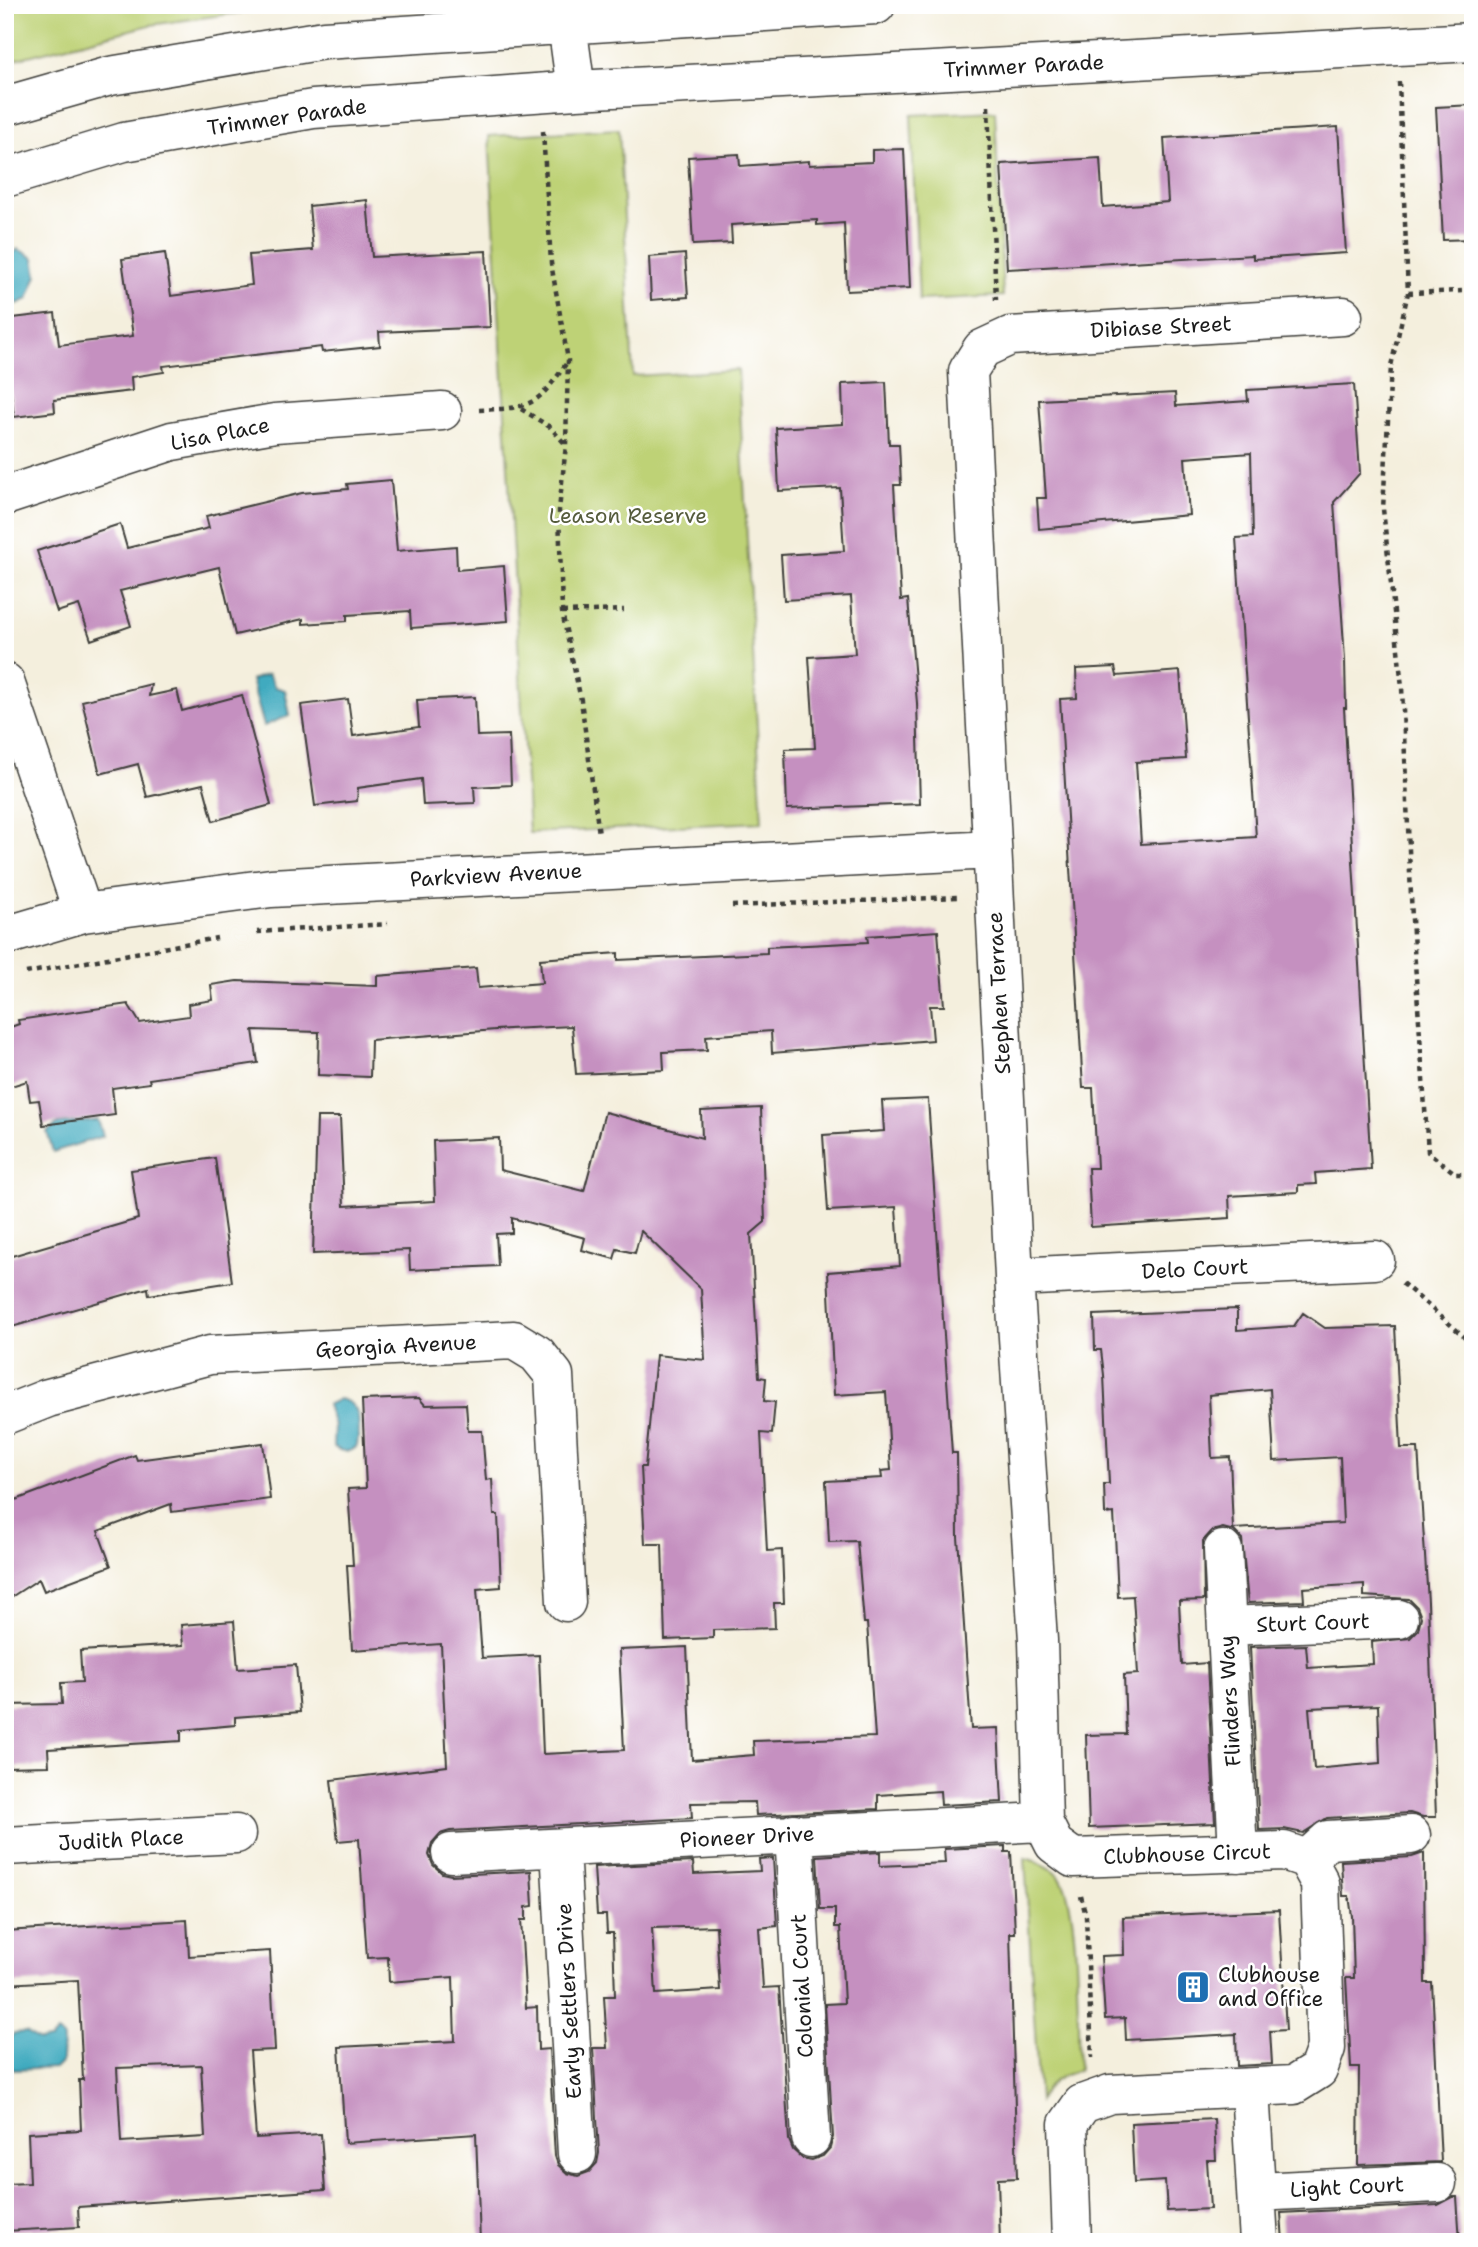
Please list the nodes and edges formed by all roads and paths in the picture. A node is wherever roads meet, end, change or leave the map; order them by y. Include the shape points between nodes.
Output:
1 (876, 5) edge
2 (567, 24) junction
3 (1473, 42) edge
4 (1398, 47) junction
5 (576, 90) junction
6 (987, 98) dead end
7 (5, 106) edge
8 (542, 123) dead end
9 (5, 178) edge
10 (1462, 291) dead end
11 (1408, 293) junction
12 (1343, 316) dead end
13 (996, 343) junction
14 (568, 360) junction
15 (521, 409) junction
16 (442, 411) joint
17 (566, 445) junction
18 (5, 496) edge
19 (624, 610) dead end
20 (562, 612) junction
21 (5, 682) edge
22 (992, 850) junction
23 (602, 869) junction
24 (994, 896) junction
25 (730, 906) dead end
26 (83, 914) junction
27 (402, 923) dead end
28 (254, 932) dead end
29 (5, 936) edge
30 (228, 936) dead end
31 (19, 975) dead end
32 (1473, 1174) edge
33 (1375, 1260) joint
34 (1014, 1277) junction
35 (1473, 1344) edge
36 (5, 1415) edge
37 (1223, 1550) dead end
38 (566, 1602) dead end
39 (1399, 1619) dead end
40 (1227, 1626) junction
41 (1043, 1822) junction
42 (794, 1833) junction
43 (236, 1834) dead end
44 (1411, 1835) dead end
45 (5, 1846) edge
46 (560, 1848) junction
47 (451, 1853) dead end
48 (1238, 1853) junction
49 (1073, 1858) junction
50 (1307, 1859) junction
51 (1250, 2089) junction
52 (1094, 2100) junction
53 (811, 2138) dead end
54 (577, 2154) dead end
55 (1437, 2183) dead end
56 (1257, 2192) junction
57 (1072, 2242) edge
58 (1259, 2242) edge

1 - 2 street
2 - 5 street
2 - 7 street via 324,40 110,76
3 - 4 street, Trimmer Parade
4 - 5 street, Trimmer Parade
4 - 11 path
5 - 9 street, Trimmer Parade via 313,109 124,142
6 - 13 path
8 - 14 path via 551,263
10 - 11 path
11 - 32 path via 1391,366 1383,509 1402,687 1428,1152 1456,1174
12 - 13 street, Dibiase Street
13 - 22 street, Stephen Terrace via 968,371
14 - 15 path via 540,396
14 - 17 path
15 - 16 path
15 - 17 path via 550,427
16 - 18 street, Lisa Place via 275,423 172,441
17 - 20 path via 559,510
19 - 20 path
20 - 23 path via 582,700
21 - 26 street
22 - 23 street, Parkview Avenue
22 - 24 street, Stephen Terrace
23 - 26 street, Parkview Avenue via 271,888
24 - 25 path
24 - 34 street, Stephen Terrace
26 - 29 street, Parkview Avenue
27 - 28 path
30 - 31 path
33 - 34 street, Delo Court
33 - 35 path
34 - 41 street, Stephen Terrace via 1038,1640
36 - 38 street, Georgia Avenue via 48,1398 210,1355 514,1340 537,1354 554,1375
37 - 40 street, Flinders Way
39 - 40 street, Sturt Court
40 - 48 street, Flinders Way
41 - 42 street, Pioneer Drive
41 - 49 street, Clubhouse Circut via 1054,1844
42 - 46 street, Pioneer Drive
42 - 53 street, Colonial Court
43 - 45 street, Judith Place
44 - 50 street via 1328,1840
46 - 47 street, Pioneer Drive
46 - 54 street, Early Settlers Drive
48 - 49 street, Clubhouse Circut
48 - 50 street, Clubhouse Circut via 1284,1851
49 - 52 path via 1086,1916
50 - 51 street via 1320,1883 1326,2048 1318,2070 1294,2085
51 - 52 street via 1110,2094
51 - 56 street
52 - 57 street via 1082,2104 1068,2124
55 - 56 street, Light Court
56 - 58 street

